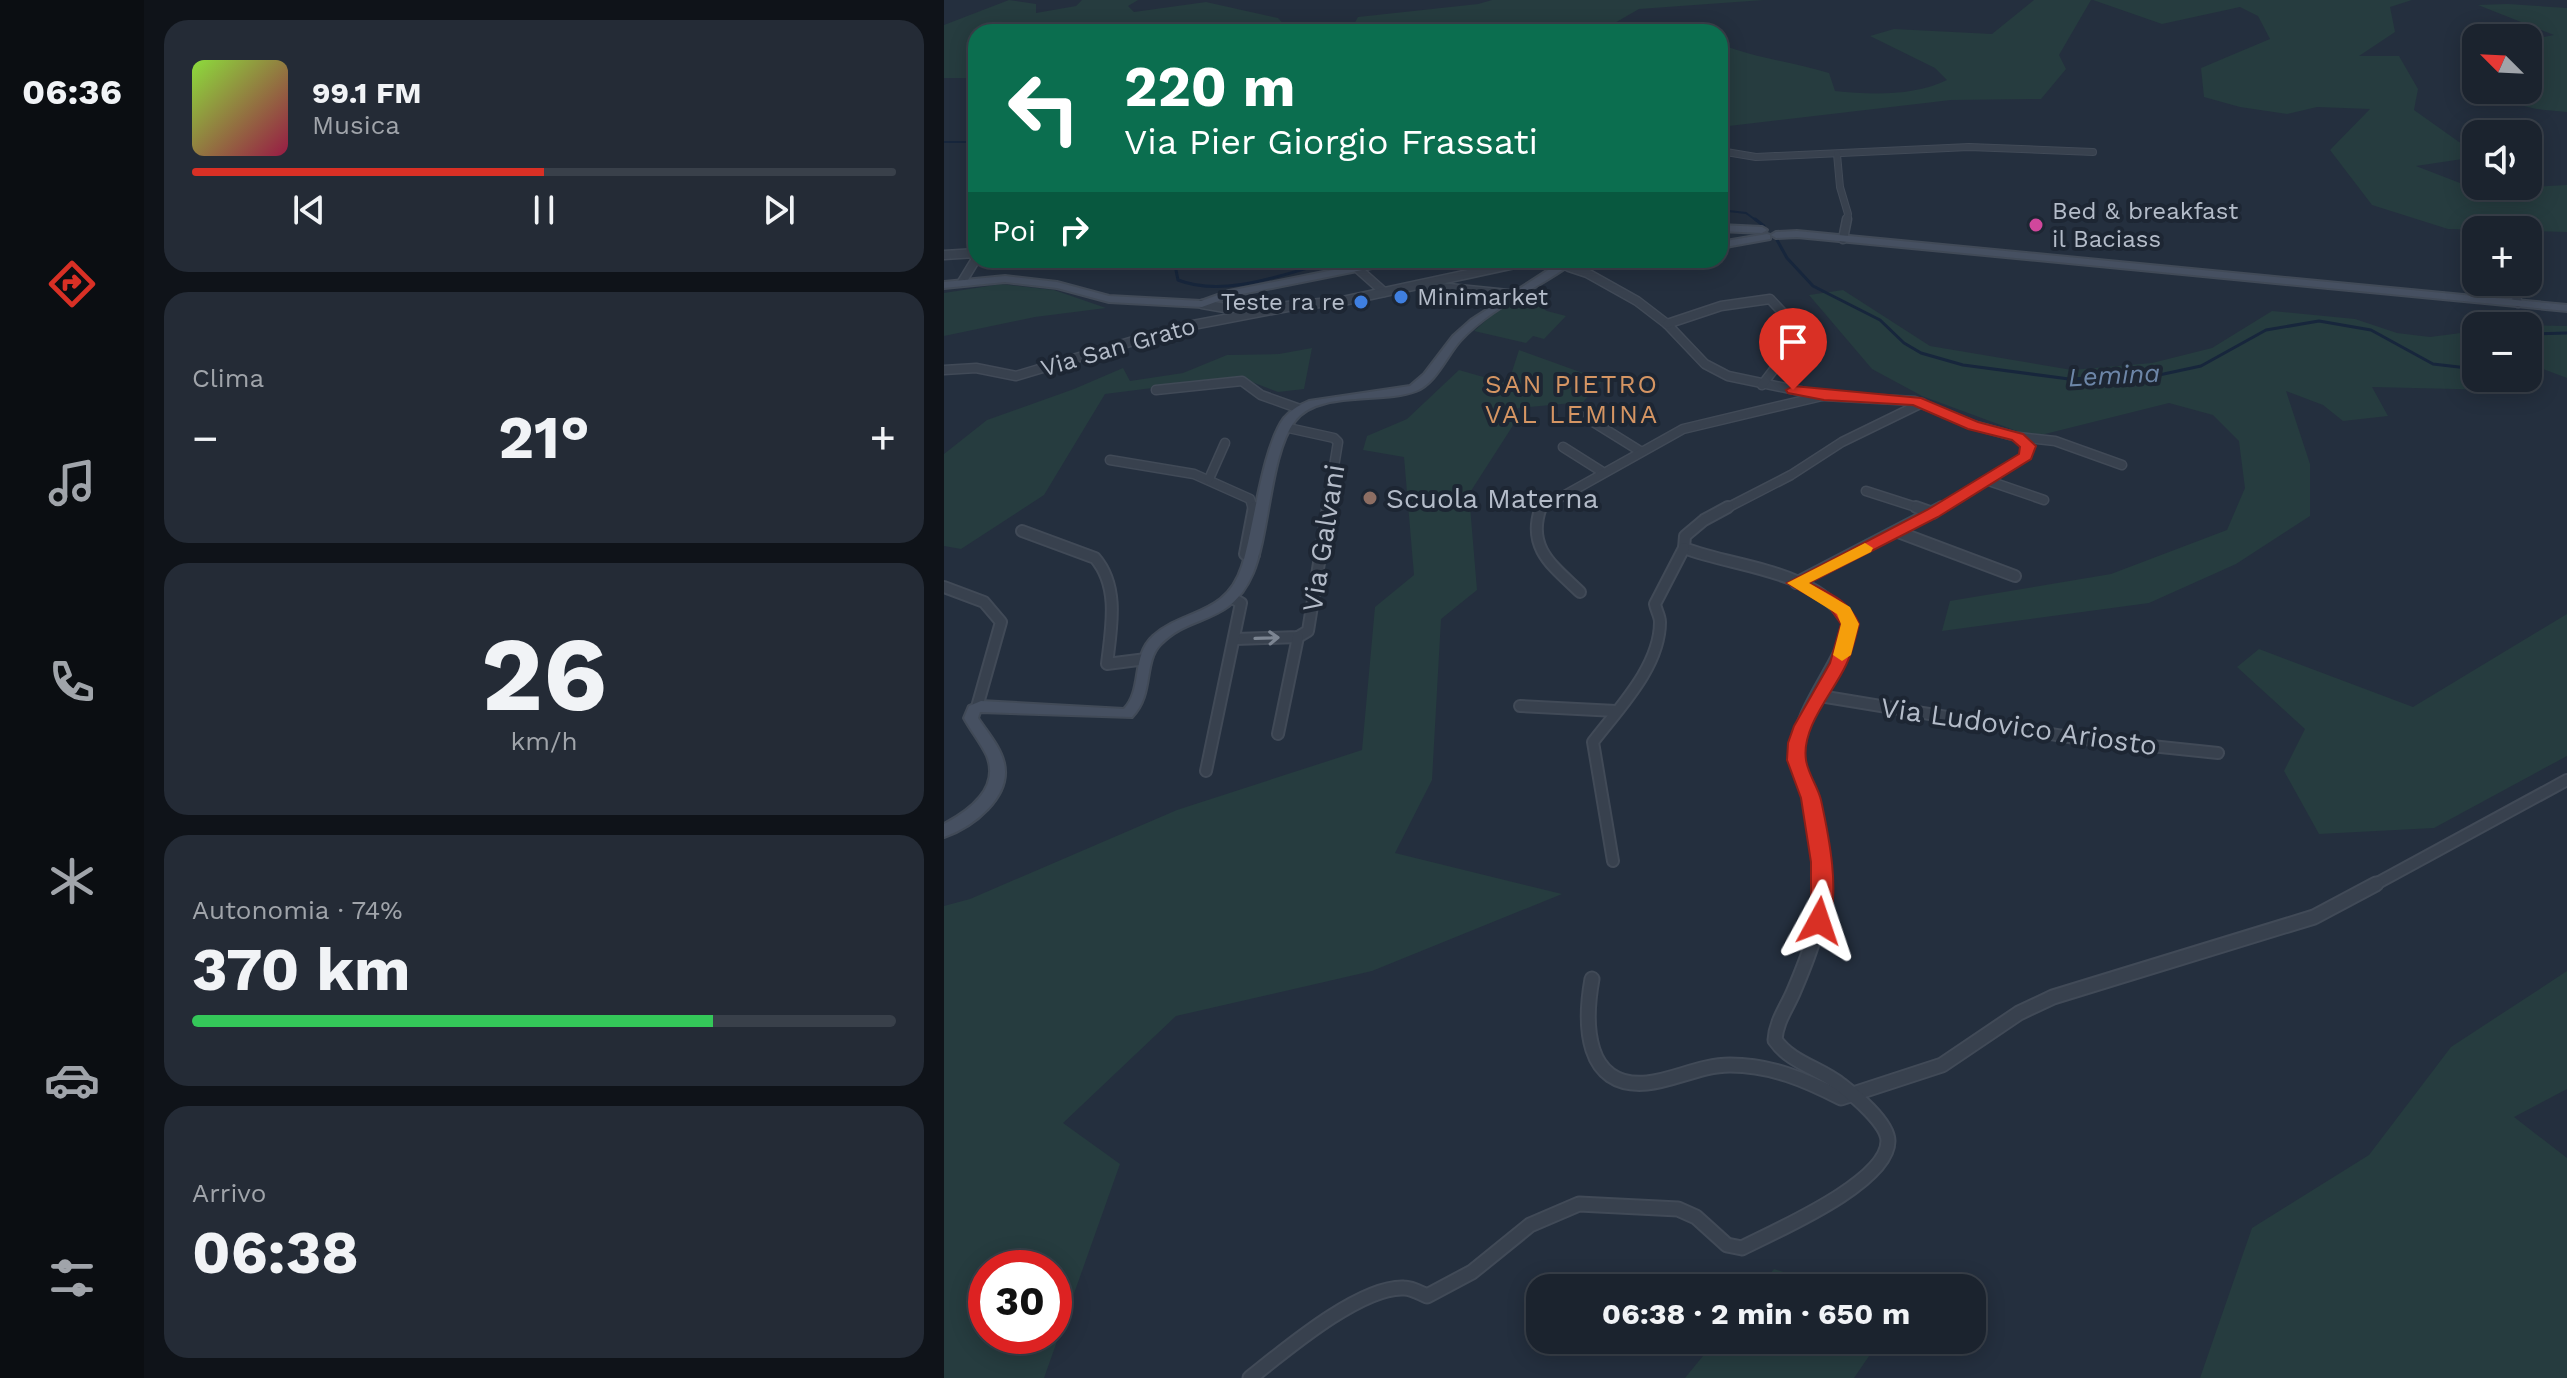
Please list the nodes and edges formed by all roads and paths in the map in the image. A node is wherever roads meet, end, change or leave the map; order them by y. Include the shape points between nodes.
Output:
1 (1728, 152) edge
2 (2093, 152) dead end
3 (1837, 154) junction
4 (1728, 229) edge
5 (1764, 234) junction
6 (1843, 239) junction
7 (1728, 243) edge
8 (968, 254) edge
9 (944, 255) edge
10 (971, 268) edge
11 (1357, 268) joint
12 (1495, 268) edge
13 (1567, 268) edge
14 (1581, 268) edge
15 (962, 282) junction
16 (944, 285) edge
17 (1415, 285) junction
18 (1384, 292) junction
19 (1518, 295) junction
20 (2516, 296) edge
21 (2518, 303) junction
22 (1202, 304) junction
23 (1293, 306) junction
24 (2567, 308) edge
25 (1667, 324) junction
26 (944, 370) edge
27 (1762, 385) junction
28 (1156, 390) dead end
29 (1824, 396) junction
30 (1922, 403) junction
31 (1300, 409) junction
32 (1574, 410) dead end
33 (1284, 427) junction
34 (2017, 437) junction
35 (1225, 443) dead end
36 (1563, 447) dead end
37 (1640, 451) junction
38 (1110, 460) dead end
39 (2122, 465) dead end
40 (1601, 471) junction
41 (1209, 479) junction
42 (1986, 480) junction
43 (1866, 491) dead end
44 (2044, 500) dead end
45 (1933, 513) junction
46 (1022, 531) dead end
47 (1898, 532) junction
48 (1684, 548) junction
49 (1254, 555) junction
50 (2015, 576) dead end
51 (1796, 583) junction
52 (944, 587) edge
53 (1580, 592) dead end
54 (1232, 598) junction
55 (1298, 637) junction
56 (1236, 639) junction
57 (1146, 659) junction
58 (1820, 696) junction
59 (1520, 706) dead end
60 (977, 707) junction
61 (1616, 711) junction
62 (1278, 734) dead end
63 (2218, 753) dead end
64 (1206, 771) dead end
65 (2567, 780) edge
66 (944, 831) edge
67 (1613, 861) dead end
68 (1592, 979) dead end
69 (1853, 1095) junction
70 (1250, 1378) edge

1 - 3 street via 1756,157
2 - 3 street via 1969,147
3 - 6 street via 1848,214
4 - 5 street
5 - 6 street
5 - 7 street
6 - 21 street
8 - 9 street
10 - 15 street
11 - 18 street
11 - 22 street
12 - 17 street
13 - 19 street
14 - 25 street
15 - 16 street
15 - 22 street via 1005,279 1127,301
17 - 18 street
17 - 19 street
18 - 23 street
19 - 31 street via 1460,334 1427,379 1414,388
20 - 21 street
21 - 24 street
22 - 23 street
23 - 26 street, Via San Grato via 1177,328 1016,376 976,368
25 - 27 street via 1715,371
25 - 27 street via 1721,306 1770,299 1814,346 1784,356
27 - 29 street
28 - 31 street via 1237,380
29 - 30 street
29 - 37 street via 1683,429
30 - 34 street
30 - 48 street via 1704,520 1685,536
31 - 33 street
32 - 37 street
33 - 49 street
33 - 55 street, Via Galvani via 1338,442 1308,631
34 - 39 street via 2055,441
34 - 42 street via 2028,446 2026,456
35 - 41 street
36 - 40 street
37 - 40 street
38 - 41 street
40 - 53 street via 1541,506 1536,516 1534,540
41 - 49 street via 1253,502 1245,554
42 - 44 street
42 - 45 street
43 - 45 street
45 - 47 street
46 - 57 street via 1099,561 1112,603 1107,664
47 - 50 street
47 - 51 street
48 - 51 street
48 - 61 street via 1655,604 1660,624 1652,650 1632,694
49 - 54 street
51 - 58 street via 1835,603 1850,624 1839,663
52 - 60 street via 984,602 1001,622
54 - 56 street via 1241,603
54 - 57 street via 1219,610 1161,637
56 -> 55 street
55 - 62 street
56 - 64 street
57 - 60 street via 1135,706 1121,715
58 - 63 street, Via Ludovico Ariosto via 2075,738
58 - 69 street via 1803,726 1797,760 1811,798 1822,905 1775,1040
59 - 61 street
60 - 66 street via 971,718 995,758 996,782 974,814
61 - 67 street via 1593,742
65 - 69 street via 2314,917 2053,997 2019,1013 1942,1065
68 - 69 street via 1587,997 1589,1041 1592,1054 1610,1075 1646,1083 1710,1065 1746,1066 1793,1074 1841,1098
69 - 70 street via 1881,1124 1888,1140 1885,1155 1866,1177 1742,1248 1727,1245 1696,1217 1678,1209 1579,1204 1530,1225 1472,1272 1427,1296 1402,1288 1360,1301

